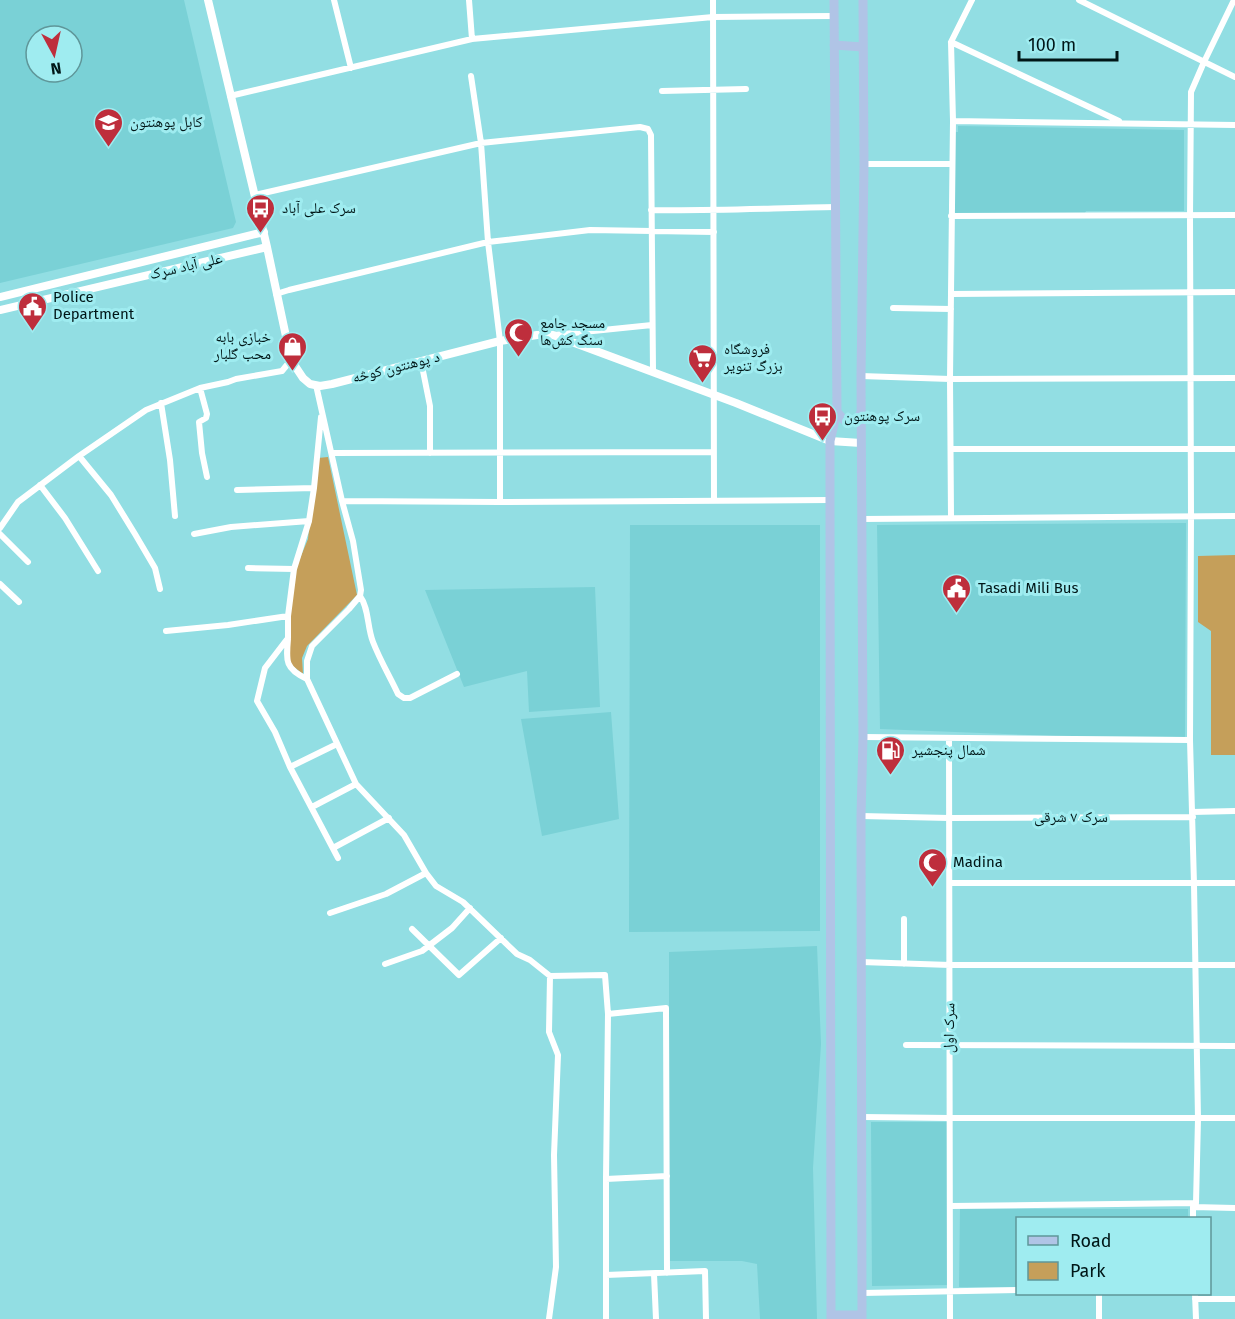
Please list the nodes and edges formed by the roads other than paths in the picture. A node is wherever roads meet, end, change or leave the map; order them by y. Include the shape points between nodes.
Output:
1 (208, 0) edge
2 (334, 0) edge
3 (469, 0) edge
4 (714, 0) edge
5 (834, 0) edge
6 (863, 0) edge
7 (972, 0) edge
8 (1079, 0) edge
9 (1234, 0) edge
10 (834, 16) junction
11 (713, 17) junction
12 (472, 39) junction
13 (951, 42) junction
14 (834, 45) junction
15 (863, 47) junction
16 (1204, 62) junction
17 (351, 68) junction
18 (471, 76) dead end
19 (1235, 77) edge
20 (746, 89) dead end
21 (714, 90) junction
22 (662, 91) dead end
23 (230, 96) junction
24 (953, 122) junction
25 (1123, 123) junction
26 (1190, 125) junction
27 (1235, 125) edge
28 (481, 143) junction
29 (864, 164) junction
30 (952, 164) junction
31 (255, 195) junction
32 (836, 207) junction
33 (651, 210) junction
34 (713, 211) junction
35 (1235, 215) edge
36 (951, 216) junction
37 (1190, 216) junction
38 (264, 232) junction
39 (652, 232) junction
40 (714, 232) junction
41 (488, 242) junction
42 (267, 247) junction
43 (24, 291) junction
44 (1235, 292) edge
45 (1191, 293) junction
46 (276, 294) junction
47 (951, 294) junction
48 (0, 297) edge
49 (27, 304) junction
50 (893, 308) dead end
51 (951, 309) junction
52 (0, 310) edge
53 (652, 326) junction
54 (553, 335) junction
55 (500, 341) junction
56 (291, 360) junction
57 (421, 361) junction
58 (653, 371) junction
59 (861, 376) junction
60 (1191, 378) junction
61 (1235, 378) edge
62 (950, 379) junction
63 (316, 385) junction
64 (200, 388) junction
65 (713, 395) junction
66 (161, 403) junction
67 (322, 411) junction
68 (837, 411) junction
69 (861, 411) junction
70 (830, 441) junction
71 (861, 443) junction
72 (951, 449) junction
73 (1235, 449) edge
74 (1191, 450) junction
75 (500, 452) junction
76 (713, 452) junction
77 (332, 453) junction
78 (430, 453) junction
79 (79, 456) junction
80 (207, 477) dead end
81 (40, 485) junction
82 (314, 488) junction
83 (237, 490) dead end
84 (830, 500) junction
85 (342, 501) junction
86 (714, 501) junction
87 (500, 502) junction
88 (175, 516) dead end
89 (1191, 516) junction
90 (1235, 516) edge
91 (951, 517) junction
92 (862, 519) junction
93 (309, 521) junction
94 (0, 528) edge
95 (0, 534) edge
96 (194, 534) dead end
97 (28, 562) dead end
98 (248, 568) dead end
99 (294, 569) junction
100 (98, 571) dead end
101 (0, 584) edge
102 (160, 589) dead end
103 (360, 596) junction
104 (19, 602) dead end
105 (288, 616) junction
106 (166, 631) dead end
107 (288, 638) junction
108 (457, 674) dead end
109 (307, 679) junction
110 (863, 737) junction
111 (949, 738) junction
112 (1190, 740) junction
113 (337, 744) junction
114 (290, 767) junction
115 (356, 784) junction
116 (312, 807) junction
117 (1235, 811) edge
118 (1192, 815) junction
119 (861, 816) junction
120 (388, 818) junction
121 (949, 818) junction
122 (333, 848) junction
123 (338, 858) dead end
124 (426, 873) junction
125 (951, 883) junction
126 (1235, 883) edge
127 (1194, 884) junction
128 (470, 908) junction
129 (330, 913) dead end
130 (904, 919) dead end
131 (412, 929) dead end
132 (501, 938) junction
133 (430, 945) junction
134 (861, 963) junction
135 (385, 964) dead end
136 (904, 964) junction
137 (950, 965) junction
138 (1196, 965) junction
139 (1235, 965) edge
140 (550, 976) junction
141 (608, 1014) junction
142 (906, 1046) dead end
143 (949, 1046) junction
144 (1197, 1046) junction
145 (1235, 1046) edge
146 (862, 1117) junction
147 (949, 1118) junction
148 (1235, 1118) edge
149 (1198, 1119) junction
150 (667, 1176) junction
151 (606, 1179) junction
152 (1195, 1205) junction
153 (951, 1206) junction
154 (1235, 1208) edge
155 (1193, 1217) edge
156 (667, 1273) junction
157 (654, 1274) junction
158 (606, 1275) junction
159 (1016, 1290) edge
160 (951, 1291) junction
161 (862, 1293) junction
162 (1099, 1295) edge
163 (1196, 1296) edge
164 (1235, 1299) edge
165 (831, 1317) edge
166 (862, 1317) edge
167 (549, 1319) edge
168 (606, 1319) edge
169 (656, 1319) edge
170 (706, 1319) edge
171 (950, 1319) edge
172 (1099, 1319) edge
173 (1196, 1319) edge

1 - 23 street
2 - 17 street
3 - 12 street
4 - 11 street
5 - 10 main road
6 - 15 main road
7 - 13 street
8 - 16 street
9 - 16 street
10 - 11 street
10 - 14 main road
11 - 12 street
11 - 21 street
12 - 17 street
13 - 24 street
13 - 25 street
14 - 15 main road
14 - 32 main road
15 - 29 main road
16 - 19 street
16 - 26 street via 1191,92
17 - 23 street
18 - 28 street
20 - 21 street
21 - 22 street
21 - 34 street
23 - 31 street
24 - 25 street
24 - 30 street
25 - 26 street
26 - 27 street
26 - 37 street
28 - 31 street
28 - 33 street via 648,129
28 - 41 street
29 - 30 street
29 - 59 main road
30 - 36 street
31 - 38 street
32 - 34 street
32 - 68 main road
33 - 34 street
33 - 39 street
34 - 40 street
35 - 37 street
36 - 37 street
36 - 47 street
37 - 45 street
38 - 42 street
38 - 43 street
39 - 40 street
39 - 41 street via 590,230
39 - 53 street
40 - 65 street
41 - 46 street
41 - 55 street
42 - 46 street
42 - 49 street, علی آباد سړک
43 - 48 street
43 - 49 street
44 - 45 street
45 - 47 street
45 - 60 street
46 - 56 street
47 - 51 street
49 - 52 street, علی آباد سړک
50 - 51 street
51 - 62 street
53 - 54 street
53 - 58 street
54 - 55 street, د پوهنتون کوڅه
54 - 58 street, د پوهنتون کوڅه
55 - 57 street, د پوهنتون کوڅه
55 - 75 street
56 - 63 street via 303,378
56 - 64 street via 282,370
57 - 63 street, د پوهنتون کوڅه
57 - 78 street via 429,406
58 - 65 street, د پوهنتون کوڅه
59 - 62 street
59 - 69 main road
60 - 61 street
60 - 62 street
60 - 74 street
62 - 72 street
63 - 67 street
64 - 66 street
64 - 80 street via 207,414 200,422
65 - 70 street, د پوهنتون کوڅه
65 - 76 street
66 - 79 street
66 - 88 street
67 - 77 street
67 - 82 street
68 - 69 main road via 844,421 850,422
68 - 70 main road
69 - 71 main road
70 - 71 street, د پوهنتون کوڅه
70 - 84 main road
71 - 92 main road
72 - 74 street
72 - 91 street
73 - 74 street
74 - 89 street
75 - 76 street
75 - 78 street
75 - 87 street
76 - 86 street
77 - 78 street
77 - 85 street
79 - 81 street
79 - 102 street via 111,495 135,534 155,568
81 - 94 street via 18,502
81 - 100 street via 66,518
82 - 83 street
82 - 93 street
84 - 86 street
84 - 165 main road
85 - 87 street
85 - 103 street via 353,541
86 - 87 street
89 - 90 street
89 - 91 street
89 - 112 street
91 - 92 street
92 - 110 main road
93 - 96 street
93 - 99 street
95 - 97 street
98 - 99 street
99 - 105 street
101 - 104 street
103 - 108 street via 373,641 398,694 410,698
103 - 109 street via 312,646
105 - 106 street
105 - 107 street
107 - 109 street via 289,667
107 - 114 street via 265,668 257,701
109 - 113 street
110 - 111 street
110 - 119 main road
111 - 112 street
111 - 121 street, سرک‌ اول
112 - 118 street
113 - 114 street
113 - 115 street
114 - 116 street
115 - 116 street
115 - 120 street
116 - 122 street
117 - 118 street, سرک ۷ شرقی
118 - 121 street, سرک ۷ شرقی
118 - 127 street
119 - 121 street, سرک ۷ شرقی
119 - 134 main road
120 - 122 street
120 - 124 street via 404,835
121 - 125 street, سرک‌ اول
122 - 123 street
124 - 128 street via 436,886
124 - 129 street via 386,894
125 - 127 street
125 - 137 street, سرک‌ اول
126 - 127 street
127 - 138 street
128 - 132 street
128 - 133 street
130 - 136 street
131 - 133 street
132 - 133 street via 459,975
132 - 140 street
133 - 135 street
134 - 136 street
134 - 146 main road
136 - 137 street
137 - 138 street
137 - 143 street, سرک‌ اول
138 - 139 street
138 - 144 street
140 - 141 street via 606,975
140 - 167 street via 549,1032 558,1055 554,1155 556,1267
141 - 150 street via 666,1008
141 - 151 street
142 - 143 street
143 - 144 street
143 - 147 street, سرک‌ اول
144 - 145 street
144 - 149 street
146 - 147 street
146 - 161 main road
147 - 149 street
147 - 153 street, سرک‌ اول
148 - 149 street
149 - 152 street
150 - 151 street
150 - 156 street
151 - 158 street
152 - 153 street
152 - 154 street
152 - 155 street
153 - 160 street, سرک‌ اول
156 - 157 street
156 - 170 street via 705,1270
157 - 158 street
157 - 169 street
158 - 168 street
159 - 160 street
160 - 161 street
160 - 171 street, سرک‌ اول
161 - 166 main road
162 - 172 street
163 - 164 street
163 - 173 street
165 - 166 main road

